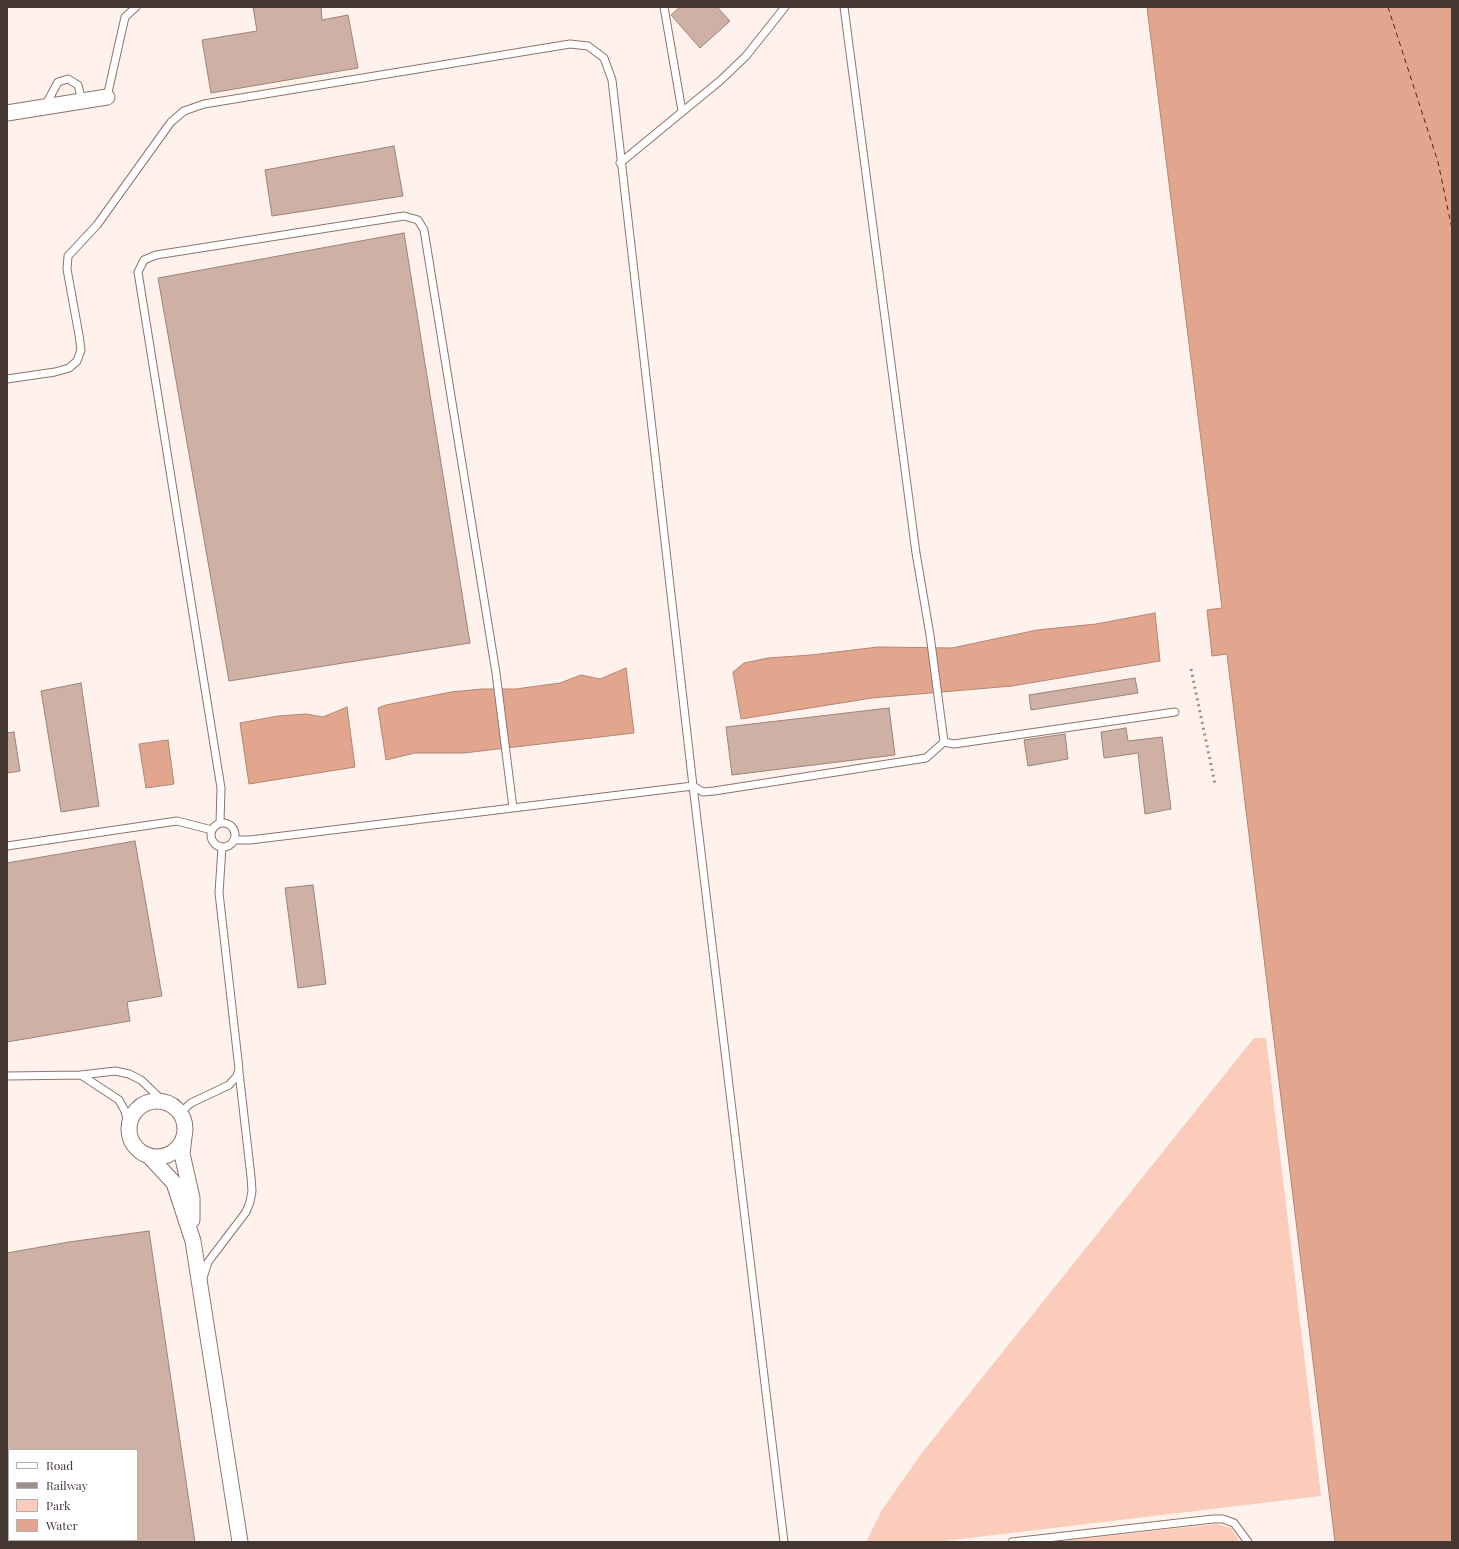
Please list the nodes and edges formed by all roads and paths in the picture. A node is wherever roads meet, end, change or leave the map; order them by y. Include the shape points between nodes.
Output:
1 (136, 7) edge
2 (664, 7) edge
3 (785, 7) edge
4 (844, 7) edge
5 (107, 97) joint
6 (82, 101) junction
7 (45, 107) junction
8 (7, 112) edge
9 (682, 112) junction
10 (620, 163) junction
11 (7, 379) edge
12 (1175, 712) dead end
13 (944, 742) junction
14 (693, 786) junction
15 (513, 808) junction
16 (220, 823) junction
17 (212, 830) junction
18 (234, 840) junction
19 (7, 846) edge
20 (222, 847) junction
21 (239, 1069) junction
22 (81, 1075) junction
23 (7, 1076) edge
24 (163, 1102) junction
25 (180, 1113) junction
26 (129, 1129) junction
27 (184, 1135) junction
28 (148, 1155) junction
29 (193, 1241) junction
30 (203, 1304) junction
31 (240, 1542) edge
32 (784, 1542) edge
33 (1012, 1542) edge
34 (1248, 1542) edge

1 - 5 lane via 125,17
2 - 9 lane
3 - 9 lane via 746,56
4 - 13 lane via 916,553
5 - 6 street
6 - 7 street
6 - 7 lane via 78,85 68,79 58,82
7 - 8 street
9 - 10 lane
10 - 11 lane via 612,80 604,58 588,46 570,44 387,73 204,104 184,111 171,122 97,225 68,256 67,269 80,335 78,361 69,368 55,372
10 - 14 lane
12 - 13 lane via 954,744
13 - 14 lane via 926,758 714,792 703,792
14 - 15 lane
14 - 32 lane
15 - 16 lane via 496,673 424,230 418,220 404,216 156,255 144,260 141,265 139,280 221,788
15 - 18 lane
16 - 17 lane
16 - 18 lane via 228,824 234,829
17 - 19 lane via 177,821
17 - 20 lane via 212,841
18 - 20 lane via 229,846
20 - 21 lane via 219,893
21 - 25 lane via 229,1086 191,1103
21 - 30 lane via 252,1191 246,1212 208,1262 203,1274
22 - 23 lane
22 - 24 lane via 115,1071 129,1074 141,1080
22 - 26 lane via 119,1100 125,1111
24 - 25 street via 170,1104
24 - 26 street via 155,1101 139,1107 130,1121
25 - 27 street
26 - 28 street via 134,1145
27 - 28 street via 171,1153
27 - 29 street via 182,1154 192,1198
28 - 29 street via 174,1183
29 - 30 street
30 - 31 street
33 - 34 lane via 1223,1519 1234,1523

